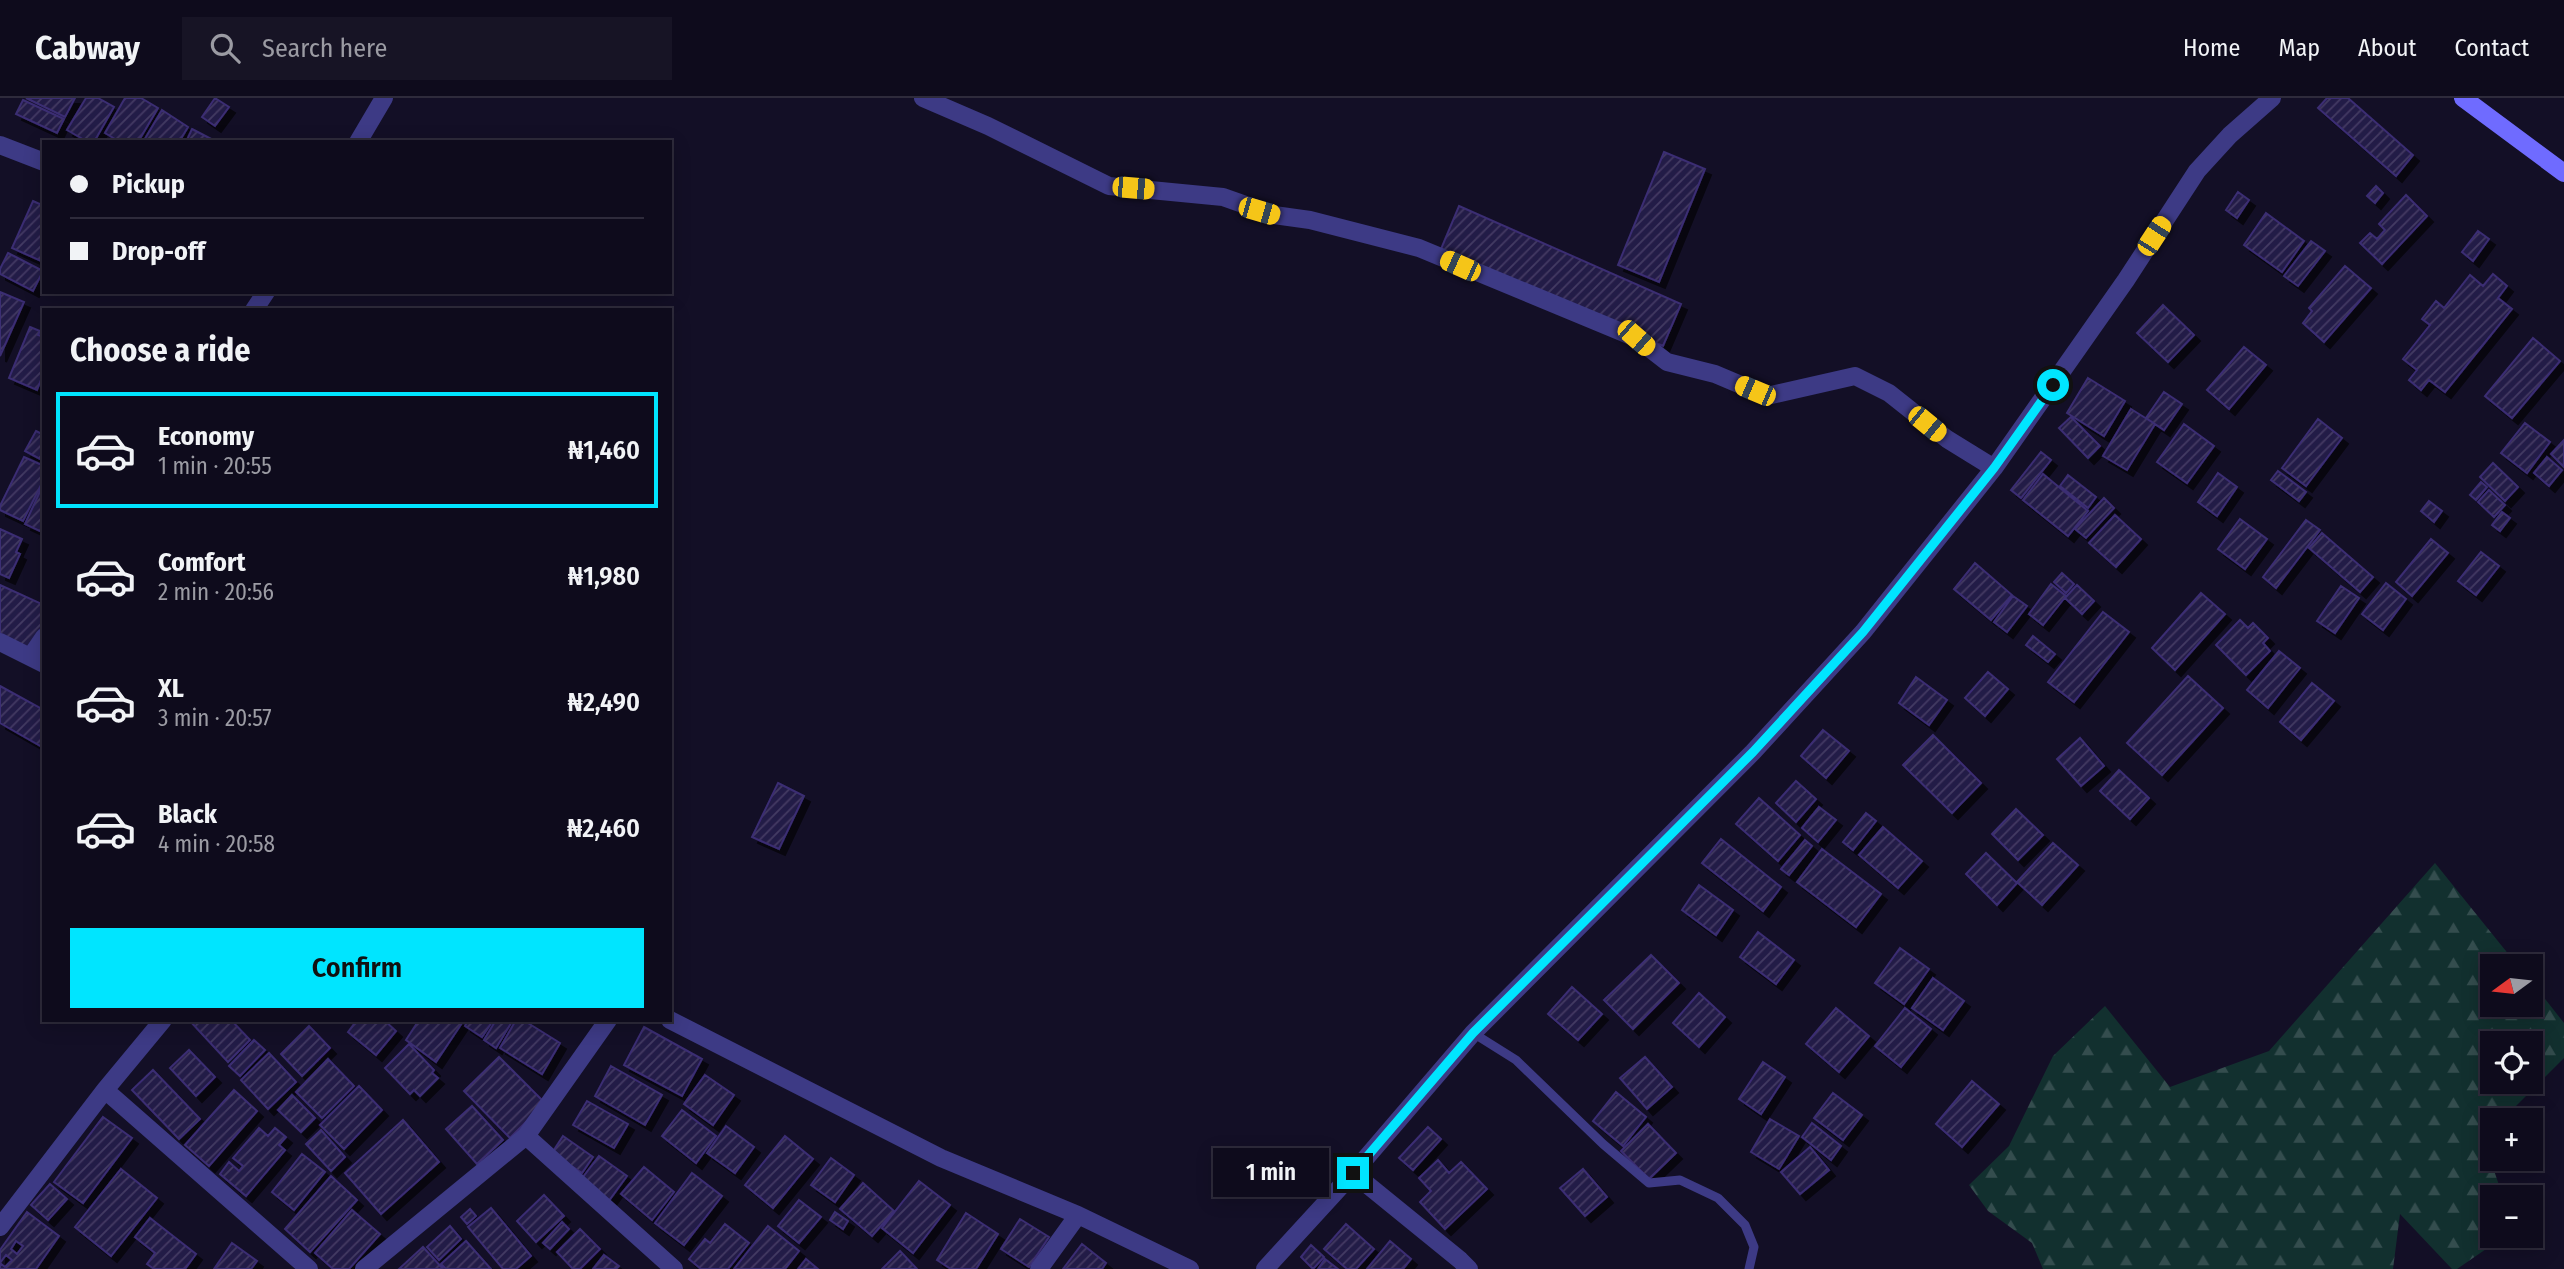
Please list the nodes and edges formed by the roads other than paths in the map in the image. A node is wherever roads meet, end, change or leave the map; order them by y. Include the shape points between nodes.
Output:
1 (384, 98) edge
2 (923, 98) edge
3 (2272, 98) edge
4 (2463, 98) edge
5 (359, 140) edge
6 (0, 145) edge
7 (42, 161) edge
8 (2564, 173) edge
9 (1994, 468) junction
10 (0, 642) edge
11 (38, 660) edge
12 (672, 1021) edge
13 (161, 1022) edge
14 (607, 1022) edge
15 (1473, 1033) junction
16 (105, 1090) junction
17 (526, 1136) junction
18 (1353, 1173) junction
19 (1078, 1215) junction
20 (0, 1227) edge
21 (309, 1269) edge
22 (364, 1269) edge
23 (674, 1269) edge
24 (1039, 1269) edge
25 (1190, 1269) edge
26 (1265, 1269) edge
27 (1469, 1269) edge
28 (1749, 1269) edge

1 - 5 street
2 - 9 street via 1109,186 1223,197 1274,215 1310,219 1419,248 1636,338 1667,362 1715,374 1767,396 1855,376 1889,393 1947,439
3 - 9 street via 2197,171
4 - 8 main road
6 - 7 street
9 - 15 street via 1863,632 1753,752
10 - 11 street
12 - 19 street via 941,1157
13 - 16 street
14 - 17 street
15 - 18 street
15 - 28 lane via 1516,1060 1649,1183 1681,1180 1718,1198 1745,1225 1754,1247
16 - 20 street
16 - 21 street
17 - 22 street
17 - 23 street
18 - 26 street
18 - 27 street
19 - 24 street
19 - 25 street

